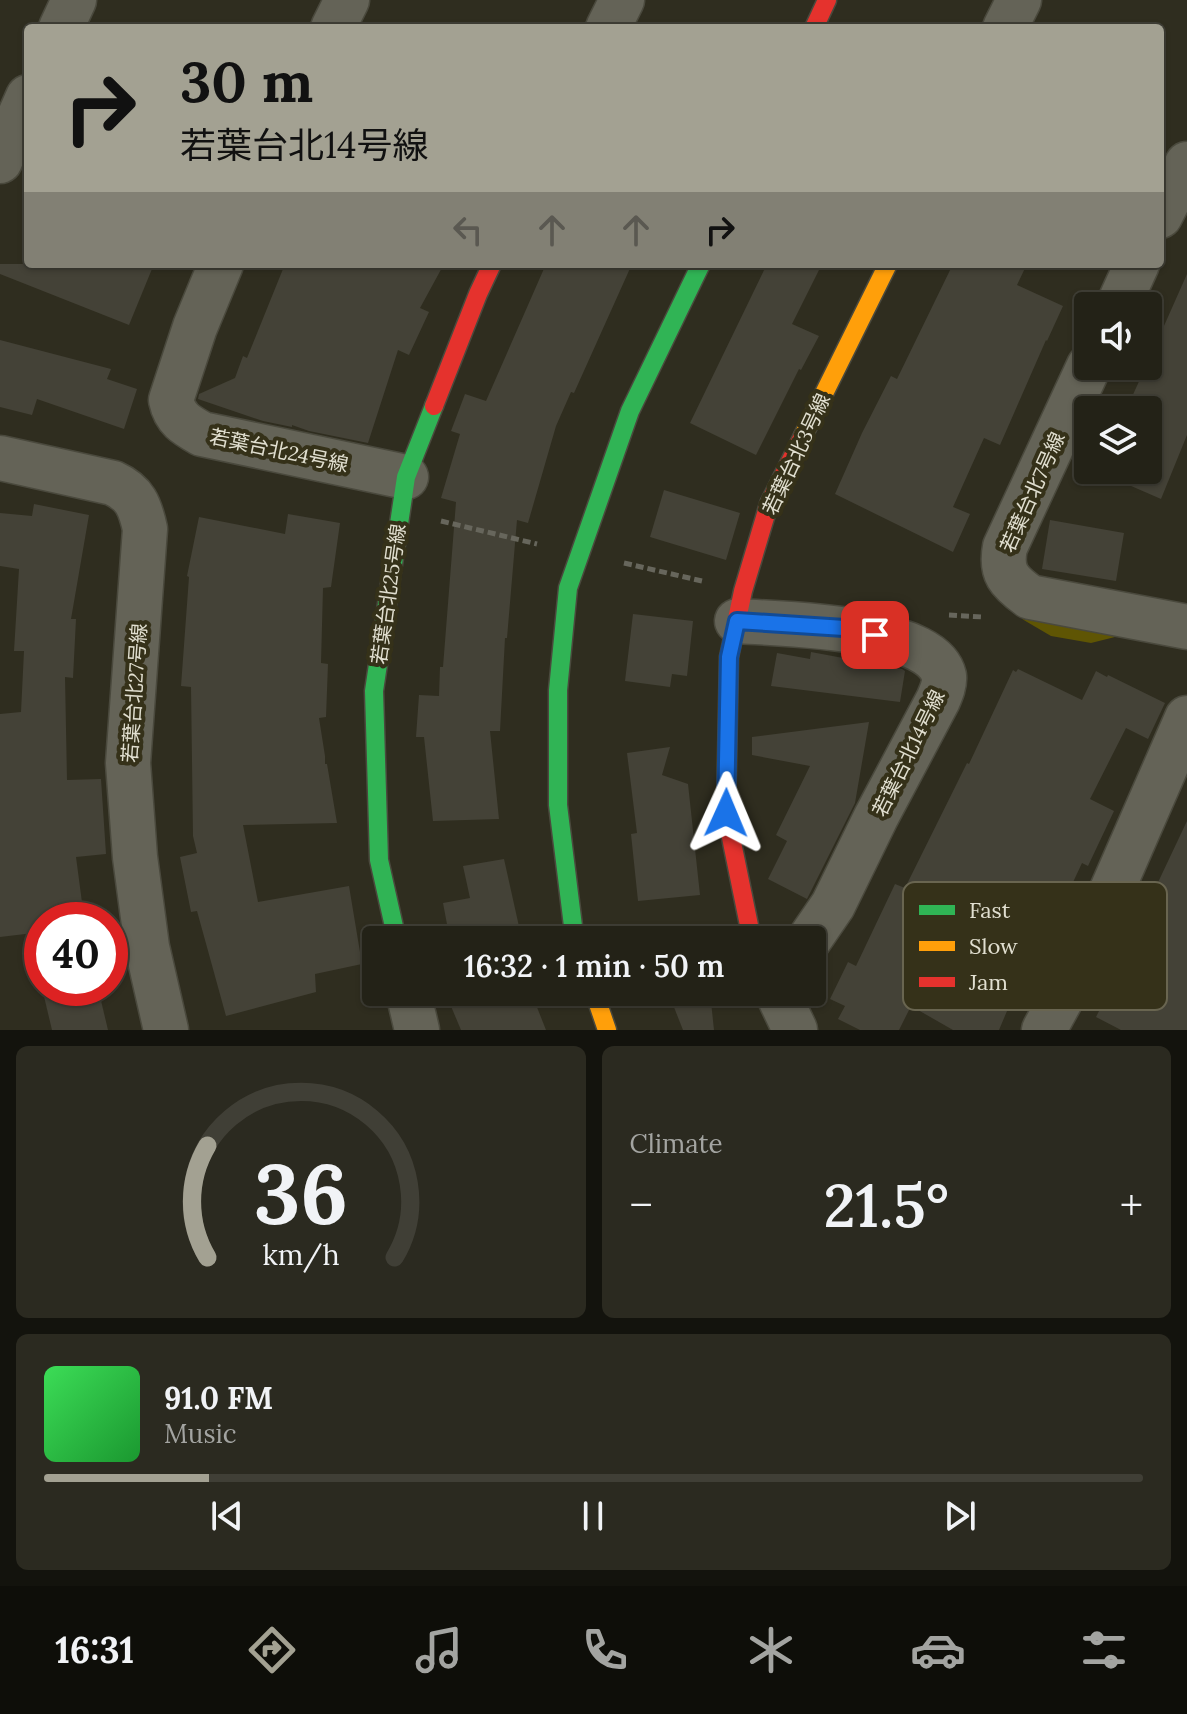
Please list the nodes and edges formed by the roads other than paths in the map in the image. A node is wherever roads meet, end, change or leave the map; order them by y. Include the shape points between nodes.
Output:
1 (74, 0) edge
2 (347, 0) edge
3 (622, 0) edge
4 (827, 0) edge
5 (1019, 0) edge
6 (63, 24) edge
7 (335, 24) edge
8 (610, 24) edge
9 (816, 24) edge
10 (1007, 24) edge
11 (24, 106) edge
12 (0, 161) edge
13 (1187, 164) edge
14 (1164, 208) edge
15 (219, 268) edge
16 (490, 268) edge
17 (699, 268) edge
18 (886, 268) edge
19 (1135, 268) edge
20 (1124, 292) edge
21 (1083, 380) edge
22 (0, 458) edge
23 (403, 494) junction
24 (740, 606) junction
25 (1187, 627) edge
26 (1187, 718) edge
27 (1115, 882) edge
28 (394, 926) edge
29 (573, 926) edge
30 (749, 926) edge
31 (819, 926) edge
32 (411, 1006) edge
33 (599, 1006) edge
34 (784, 1006) edge
35 (1055, 1010) edge
36 (166, 1030) edge
37 (417, 1030) edge
38 (607, 1030) edge
39 (795, 1030) edge
40 (1044, 1030) edge

1 - 6 street
2 - 7 street
3 - 8 street
4 - 9 street
5 - 10 street
11 - 12 street
13 - 14 street
15 - 23 street, 若葉台北24号線 via 171,400 182,423 202,434
16 - 23 street, 若葉台北25号線
17 - 29 street via 630,411 568,588 558,690 558,805
18 - 24 street, 若葉台北3号線 via 769,504
19 - 20 street
21 - 25 street, 若葉台北7号線 via 1005,547 1005,570 1012,584 1030,597
22 - 36 street, 若葉台北27号線 via 113,483 126,489 141,512 145,529 128,763 147,947
23 - 28 street, 若葉台北25号線 via 374,691 379,860
24 - 30 street, 若葉台北3号線 via 729,657 726,813
24 - 31 street, 若葉台北14号線 via 905,643 933,658 944,675 938,700
26 - 27 street
32 - 37 street
33 - 38 street
34 - 39 street
35 - 40 street

